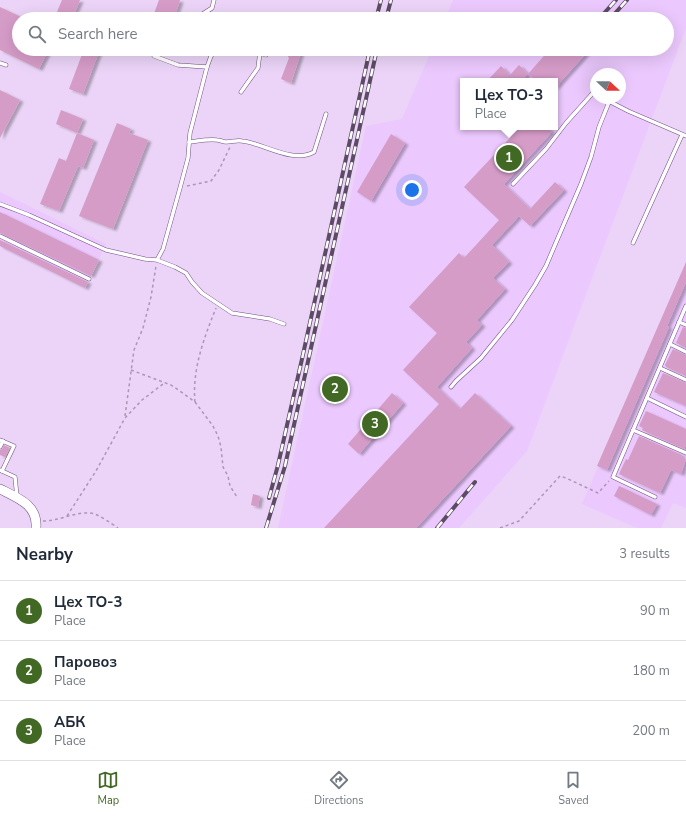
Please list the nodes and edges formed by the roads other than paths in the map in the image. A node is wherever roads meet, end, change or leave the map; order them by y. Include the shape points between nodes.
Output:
1 (214, 0) edge
2 (206, 12) edge
3 (154, 56) dead end
4 (211, 56) edge
5 (260, 56) edge
6 (0, 63) edge
7 (6, 65) dead end
8 (207, 67) junction
9 (241, 92) dead end
10 (590, 96) edge
11 (608, 104) edge
12 (614, 104) edge
13 (326, 114) dead end
14 (684, 135) edge
15 (189, 142) junction
16 (513, 184) dead end
17 (0, 204) edge
18 (0, 236) edge
19 (633, 243) dead end
20 (158, 260) junction
21 (89, 279) dead end
22 (686, 306) edge
23 (679, 322) junction
24 (284, 324) dead end
25 (686, 325) edge
26 (670, 344) junction
27 (686, 352) edge
28 (660, 368) junction
29 (686, 380) edge
30 (451, 387) dead end
31 (647, 398) junction
32 (686, 417) edge
33 (633, 430) junction
34 (1, 440) edge
35 (0, 447) edge
36 (686, 453) edge
37 (1, 471) edge
38 (1, 493) edge
39 (656, 497) dead end
40 (18, 498) junction
41 (37, 524) edge

1 - 2 lane via 212,8
3 - 8 lane via 178,64
4 - 8 lane
5 - 9 lane via 258,68
6 - 7 lane
8 - 15 lane
10 - 16 lane
11 - 30 lane via 584,177 546,266 512,320 481,358
12 - 14 lane
13 - 15 lane via 314,152 308,155 291,155 244,141
14 - 19 lane
15 - 20 lane via 188,158
17 - 20 lane via 106,250
18 - 21 lane
20 - 24 lane via 186,273 202,293 232,313
22 - 23 lane
23 - 25 lane
23 - 26 lane
26 - 27 lane
26 - 28 lane
28 - 29 lane
28 - 31 lane
31 - 32 lane
31 - 33 lane
33 - 36 lane
33 - 39 lane via 613,477
34 - 35 lane
34 - 37 lane via 14,446
37 - 40 lane via 15,477
38 - 40 main road
40 - 41 main road via 32,509

